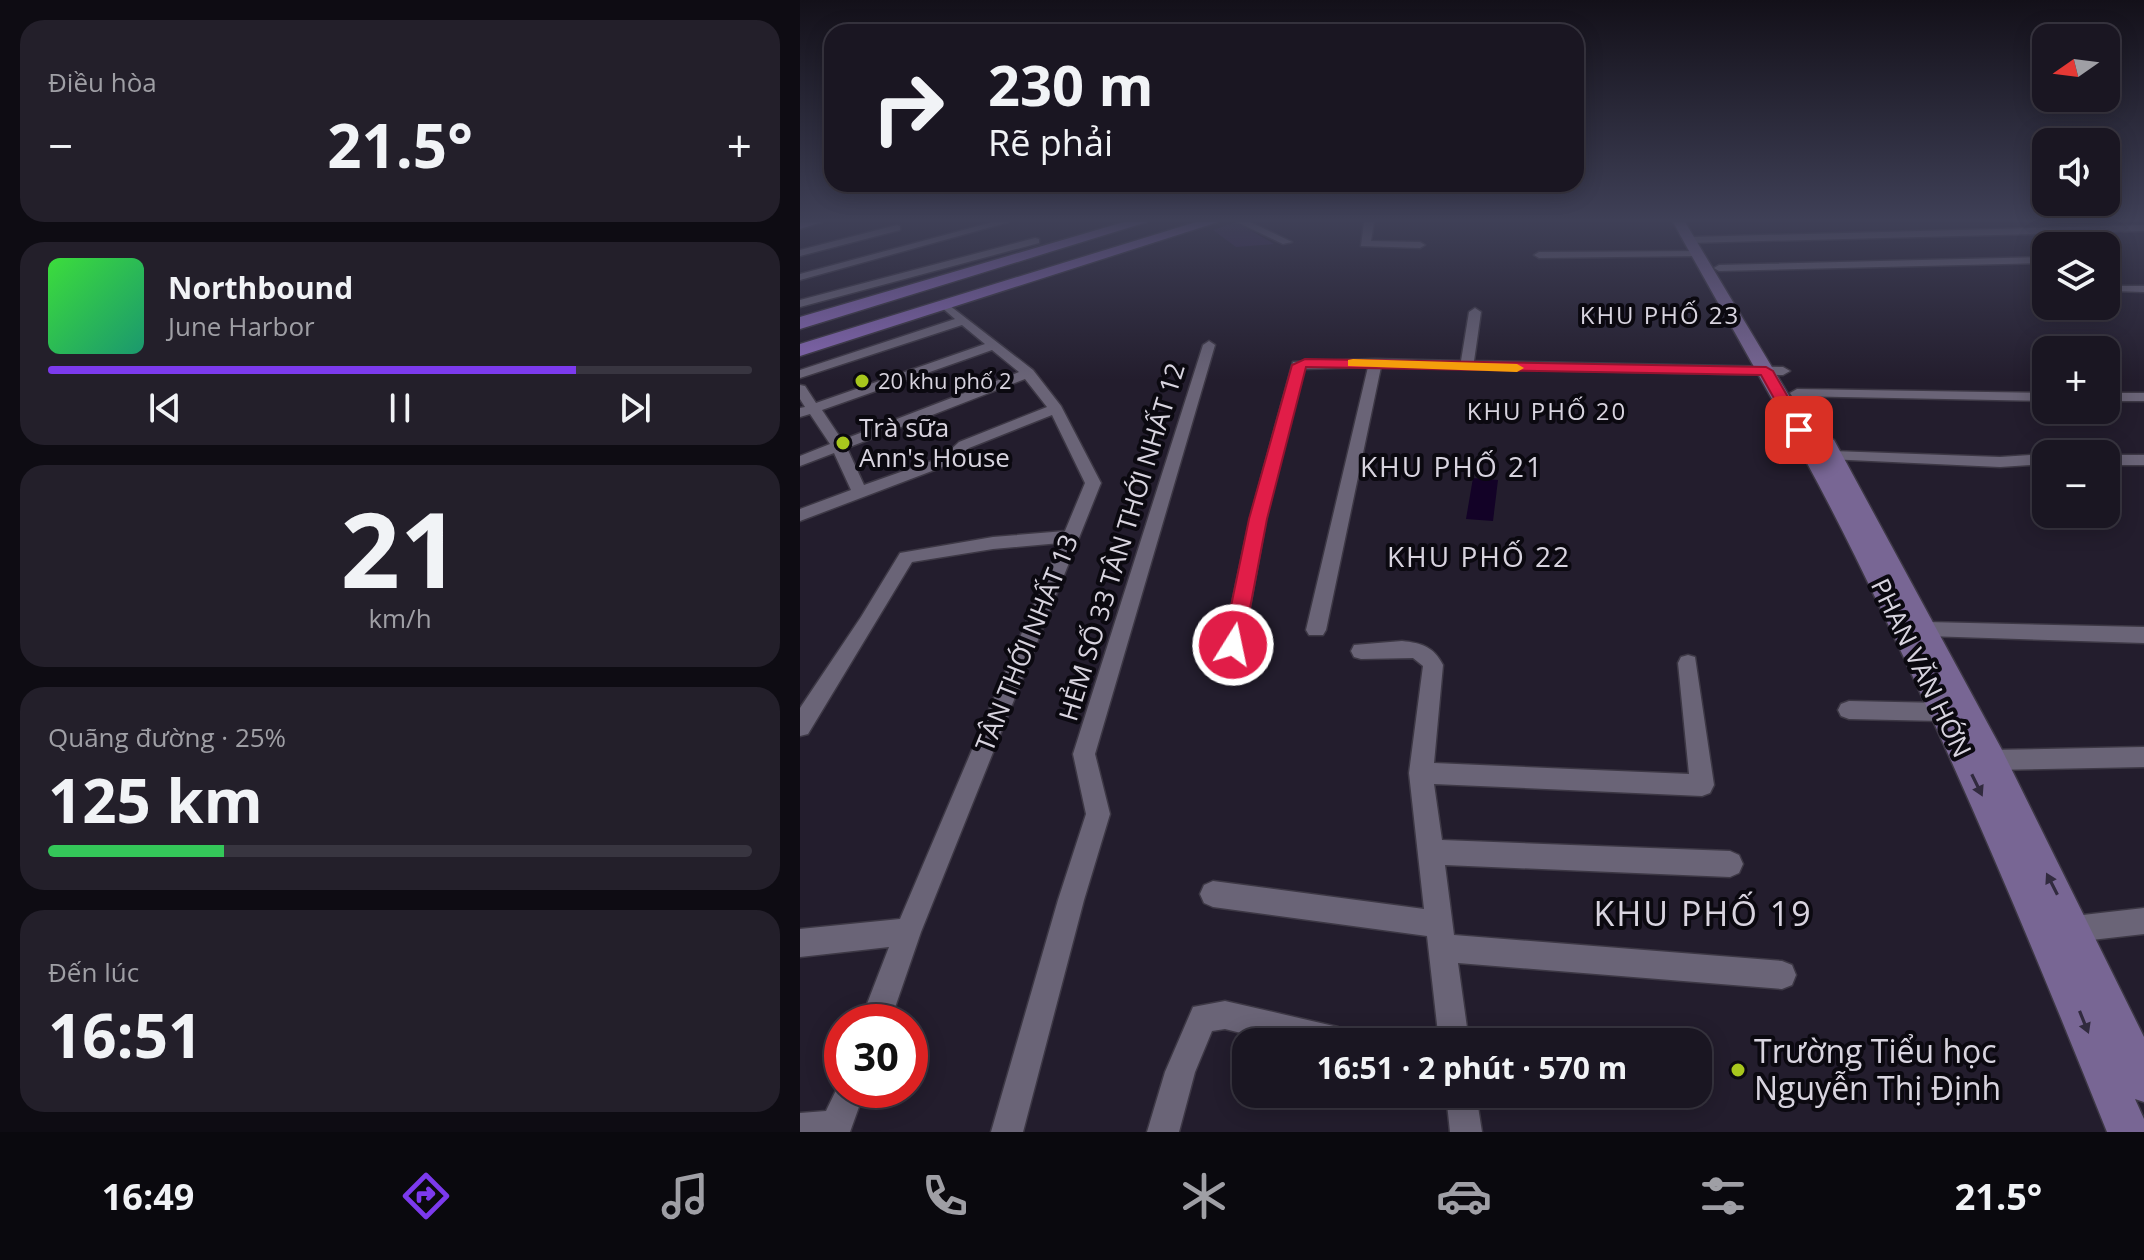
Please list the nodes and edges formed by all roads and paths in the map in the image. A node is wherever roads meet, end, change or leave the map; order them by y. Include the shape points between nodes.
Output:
1 (855, 275) edge
2 (915, 275) edge
3 (960, 275) edge
4 (988, 275) edge
5 (1015, 275) edge
6 (1042, 275) edge
7 (1717, 275) edge
8 (957, 276) joint
9 (2120, 289) edge
10 (2144, 289) edge
11 (871, 293) junction
12 (800, 304) edge
13 (945, 305) junction
14 (1475, 312) dead end
15 (964, 320) junction
16 (800, 323) edge
17 (800, 332) edge
18 (800, 341) edge
19 (994, 345) junction
20 (1209, 345) dead end
21 (800, 350) edge
22 (1375, 363) junction
23 (1467, 366) junction
24 (1028, 373) junction
25 (800, 374) edge
26 (1782, 378) junction
27 (800, 389) edge
28 (2032, 396) edge
29 (2120, 397) edge
30 (2144, 397) edge
31 (1055, 409) junction
32 (807, 410) edge
33 (839, 446) junction
34 (1833, 456) junction
35 (2032, 460) edge
36 (2120, 460) edge
37 (2144, 460) edge
38 (800, 461) edge
39 (859, 491) junction
40 (800, 515) edge
41 (1072, 536) junction
42 (1927, 629) junction
43 (1316, 630) dead end
44 (2144, 635) edge
45 (1233, 645) dead end
46 (1361, 651) dead end
47 (1688, 663) dead end
48 (810, 696) edge
49 (1849, 710) dead end
50 (1942, 712) junction
51 (800, 727) edge
52 (2144, 757) edge
53 (1990, 760) junction
54 (1421, 773) junction
55 (1431, 852) junction
56 (1730, 864) dead end
57 (1213, 894) dead end
58 (2144, 921) edge
59 (2074, 929) junction
60 (908, 932) junction
61 (1441, 936) junction
62 (800, 943) edge
63 (1782, 975) dead end
64 (882, 1004) edge
65 (1279, 1028) edge
66 (1452, 1028) edge
67 (2144, 1082) edge
68 (844, 1108) edge
69 (1463, 1108) edge
70 (800, 1129) edge
71 (836, 1129) edge
72 (1007, 1132) edge
73 (1165, 1132) edge
74 (1466, 1132) edge
75 (2128, 1132) edge

1 - 11 street
2 - 11 street
3 - 8 main road
4 - 17 main road
5 - 18 main road
6 - 13 main road
7 - 26 main road, PHAN VĂN HỚN
8 - 11 main road
9 - 10 street
11 - 12 street
11 - 16 main road
13 - 15 street, TÂN THỚI NHẤT 13
13 - 21 main road
14 - 23 street
15 - 19 street, TÂN THỚI NHẤT 13
15 - 25 street
19 - 24 street, TÂN THỚI NHẤT 13
19 - 32 street
20 - 72 street, HẺM SỐ 33 TÂN THỚI NHẤT 12 via 1084,754 1098,814
22 - 23 street
22 - 43 street
22 - 45 street via 1298,365 1258,519
23 - 26 street via 1681,370
24 - 31 street, TÂN THỚI NHẤT 13
24 - 33 street
26 - 28 street
26 - 34 main road, PHAN VĂN HỚN
26 - 50 main road, PHAN VĂN HỚN
27 - 32 street
29 - 30 street
31 - 39 street via 964,445 948,460
31 - 41 street, TÂN THỚI NHẤT 13 via 1093,483
32 - 33 street
33 - 38 street
33 - 39 street
34 - 35 street
34 - 42 main road, PHAN VĂN HỚN
36 - 37 street
39 - 40 street
41 - 48 street via 906,557 879,609
41 - 60 street, TÂN THỚI NHẤT 13
42 - 44 street
42 - 53 main road, PHAN VĂN HỚN
46 - 54 street via 1421,650 1430,657
47 - 54 street via 1702,785
48 - 51 street
49 - 50 street
50 -> 75 main road, PHAN VĂN HỚN via 2020,873
52 - 53 street
59 -> 53 main road, PHAN VĂN HỚN
54 - 55 street
55 - 56 street
55 - 61 street
57 - 61 street
58 - 59 street
59 - 67 main road, PHAN VĂN HỚN
60 - 62 street
60 - 64 street, TÂN THỚI NHẤT 13
61 - 63 street
61 - 66 street
65 - 73 street via 1225,1015 1203,1017 1180,1072
68 - 71 street
69 - 74 street
70 - 71 street

